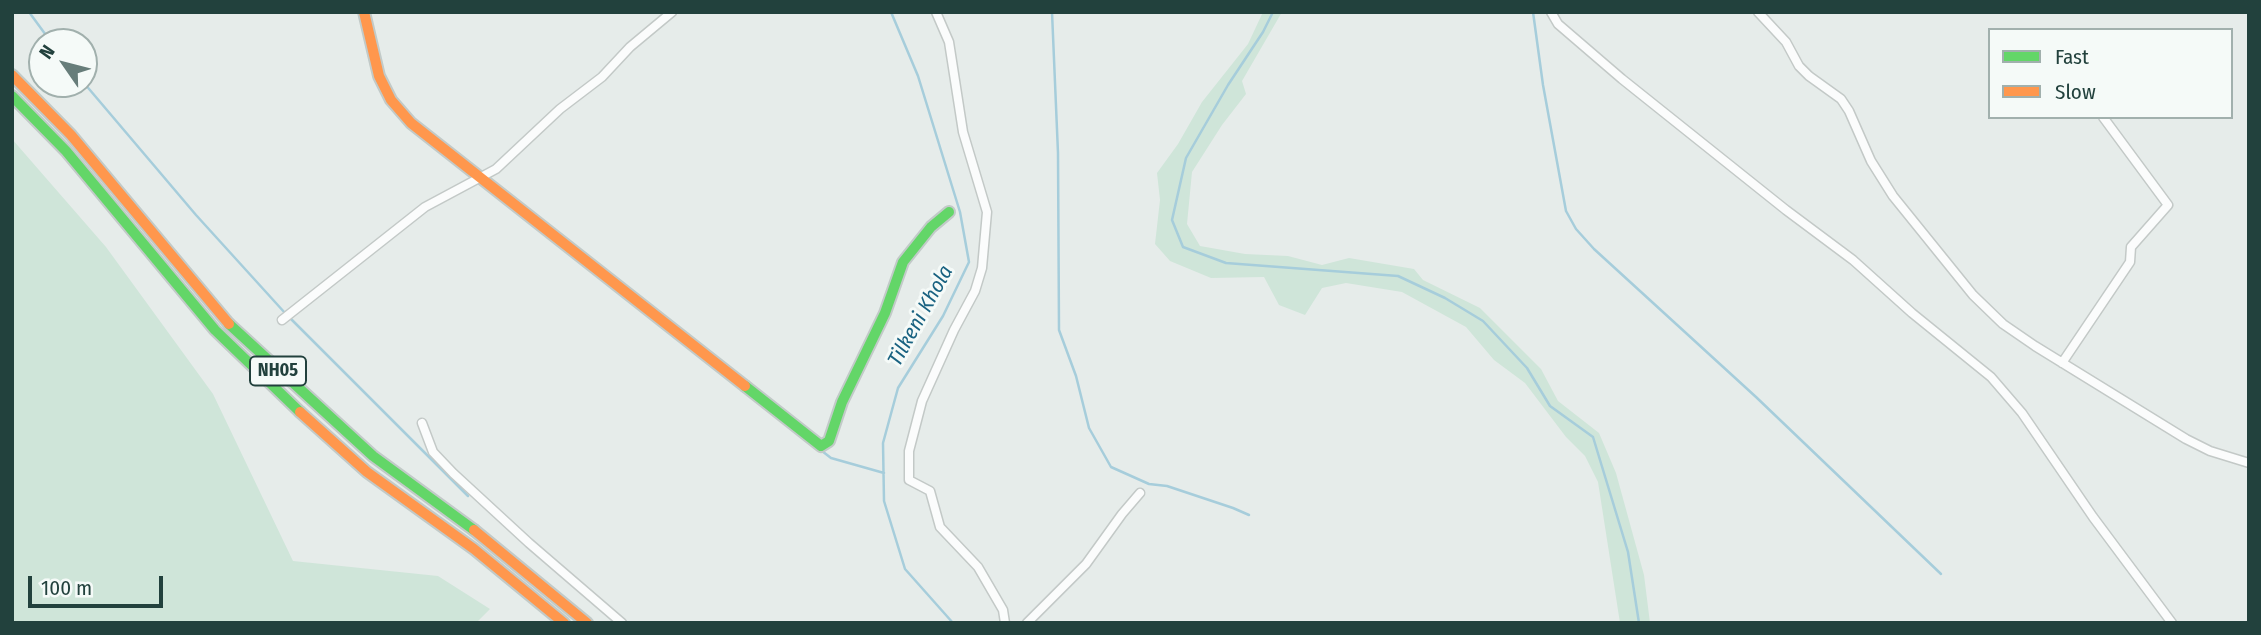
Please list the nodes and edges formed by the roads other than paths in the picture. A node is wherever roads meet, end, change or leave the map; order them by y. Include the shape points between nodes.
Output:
1 (365, 12) edge
2 (671, 12) edge
3 (936, 12) edge
4 (1551, 12) edge
5 (1758, 12) edge
6 (12, 75) edge
7 (12, 96) edge
8 (2104, 119) edge
9 (481, 177) junction
10 (949, 212) dead end
11 (286, 317) dead end
12 (2062, 363) junction
13 (422, 423) dead end
14 (2249, 463) edge
15 (1140, 493) dead end
16 (564, 623) edge
17 (587, 623) edge
18 (622, 623) edge
19 (1005, 623) edge
20 (1027, 623) edge
21 (2172, 623) edge

1 - 9 main road via 379,76 391,100 411,123
2 - 9 street via 602,77
3 - 19 street via 949,42 963,132 987,212 982,268 922,401 909,451 909,480 930,491 940,527 978,567 1003,610
4 - 21 street via 1558,24 1622,79 1853,260 1991,377
5 - 12 street via 1809,76 1841,99 1893,196 1973,295 2003,324
6 - 17 main road, NH05 via 71,135 220,314 288,380 373,456 480,534
7 - 16 main road, NH05 via 66,151 215,330 282,396 367,472 474,549
8 - 12 street via 2168,205 2131,247 2130,262
9 - 10 main road via 821,446 829,441 903,262
9 - 11 street via 425,207
12 - 14 street via 2186,439
13 - 18 street via 433,452 453,473
15 - 20 street via 1086,565

